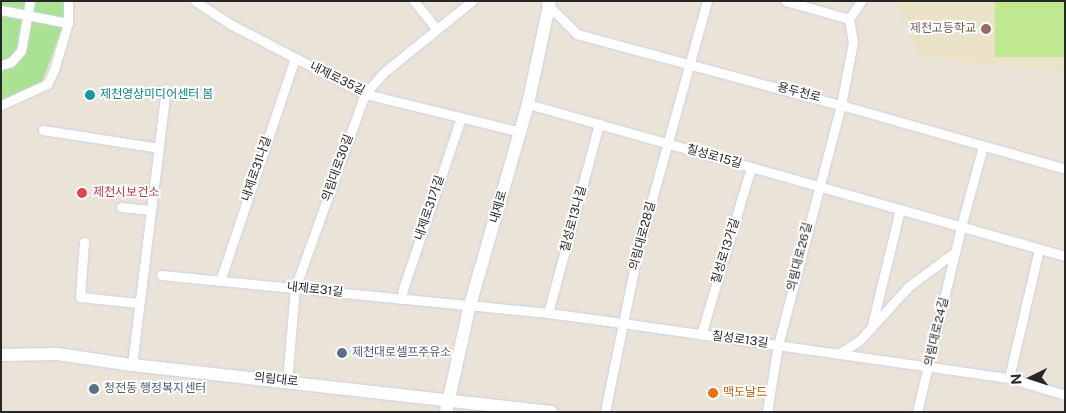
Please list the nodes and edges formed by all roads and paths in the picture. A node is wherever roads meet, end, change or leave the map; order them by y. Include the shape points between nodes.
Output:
1 (30, 1) edge
2 (68, 1) edge
3 (196, 1) edge
4 (414, 1) edge
5 (472, 1) edge
6 (707, 1) edge
7 (786, 1) edge
8 (861, 1) edge
9 (548, 4) edge
10 (1, 10) edge
11 (27, 17) junction
12 (849, 19) junction
13 (68, 23) junction
14 (436, 28) junction
15 (295, 58) junction
16 (689, 63) junction
17 (1, 65) edge
18 (166, 88) dead end
19 (366, 94) junction
20 (528, 104) junction
21 (1, 105) edge
22 (841, 105) junction
23 (462, 118) junction
24 (599, 124) junction
25 (43, 130) dead end
26 (521, 132) junction
27 (668, 144) junction
28 (983, 146) junction
29 (159, 148) junction
30 (751, 167) junction
31 (1065, 169) edge
32 (819, 186) junction
33 (121, 207) dead end
34 (900, 209) junction
35 (151, 210) junction
36 (961, 226) junction
37 (84, 242) dead end
38 (1039, 249) junction
39 (955, 252) junction
40 (1065, 256) edge
41 (161, 275) dead end
42 (220, 281) junction
43 (294, 288) junction
44 (401, 298) junction
45 (139, 303) junction
46 (470, 305) junction
47 (548, 313) junction
48 (622, 323) junction
49 (871, 328) junction
50 (701, 334) junction
51 (778, 345) junction
52 (838, 354) junction
53 (1, 355) edge
54 (132, 365) junction
55 (929, 366) junction
56 (1009, 378) junction
57 (287, 381) junction
58 (1065, 395) edge
59 (447, 407) edge
60 (551, 412) edge
61 (605, 412) edge
62 (767, 412) edge
63 (917, 412) edge

1 - 11 street
2 - 13 street
3 - 15 street, 내제로35길 via 230,24
4 - 14 street
5 - 14 street, 의림대로30길
6 - 16 street, 의림대로28길
7 - 12 street
8 - 12 street
9 - 16 street, 용두천로 via 577,34
9 - 20 street, 내제로
10 - 11 street
11 - 13 street
11 - 17 street via 21,51 12,62
12 - 22 street, 의림대로26길 via 853,42
13 - 21 street via 47,84
14 - 19 street, 의림대로30길 via 383,72
15 - 19 street, 내제로35길
15 - 42 street, 내제로31나길
16 - 22 street, 용두천로
16 - 27 street, 의림대로28길
18 - 29 street
19 - 23 street, 내제로35길
19 - 43 street, 의림대로30길
20 - 24 street, 칠성로15길
20 - 26 street, 내제로
22 - 28 street, 용두천로
22 - 32 street, 의림대로26길
23 - 26 street, 내제로35길
23 - 44 street, 내제로31가길
24 - 27 street, 칠성로15길
24 - 47 street, 칠성로13나길
25 - 29 street
26 - 46 street, 내제로
27 - 30 street, 칠성로15길
27 - 48 street, 의림대로28길 via 638,250
28 - 31 street, 용두천로
28 - 36 street, 의림대로24길
29 - 35 street
30 - 32 street, 칠성로15길
30 - 50 street, 칠성로13가길
32 - 34 street, 칠성로15길
32 - 51 street, 의림대로26길
33 - 35 street
34 - 36 street, 칠성로15길
34 - 49 street
35 - 45 street
36 - 38 street, 칠성로15길
36 - 39 street, 의림대로24길
37 - 45 street via 80,297
38 - 40 street, 칠성로15길
38 - 56 street
39 - 49 street via 908,286
39 - 55 street, 의림대로24길
41 - 42 street, 내제로31길
42 - 43 street, 내제로31길
43 - 44 street, 내제로31길
43 - 57 street, 의림대로30길
44 - 46 street, 내제로31길
45 - 54 street
46 - 47 street, 칠성로13길
46 - 59 street, 내제로
47 - 48 street, 칠성로13길
48 - 50 street, 칠성로13길
48 - 61 street, 의림대로28길
49 - 52 street via 860,340
50 - 51 street, 칠성로13길
51 - 52 street, 칠성로13길
51 - 62 street, 의림대로26길
52 - 55 street, 칠성로13길
53 - 54 street, 의림대로 via 58,354
54 - 57 street, 의림대로
55 - 56 street, 칠성로13길
55 - 63 street, 의림대로24길
56 - 58 street, 칠성로13길
57 - 59 street, 의림대로
59 - 60 street, 의림대로

